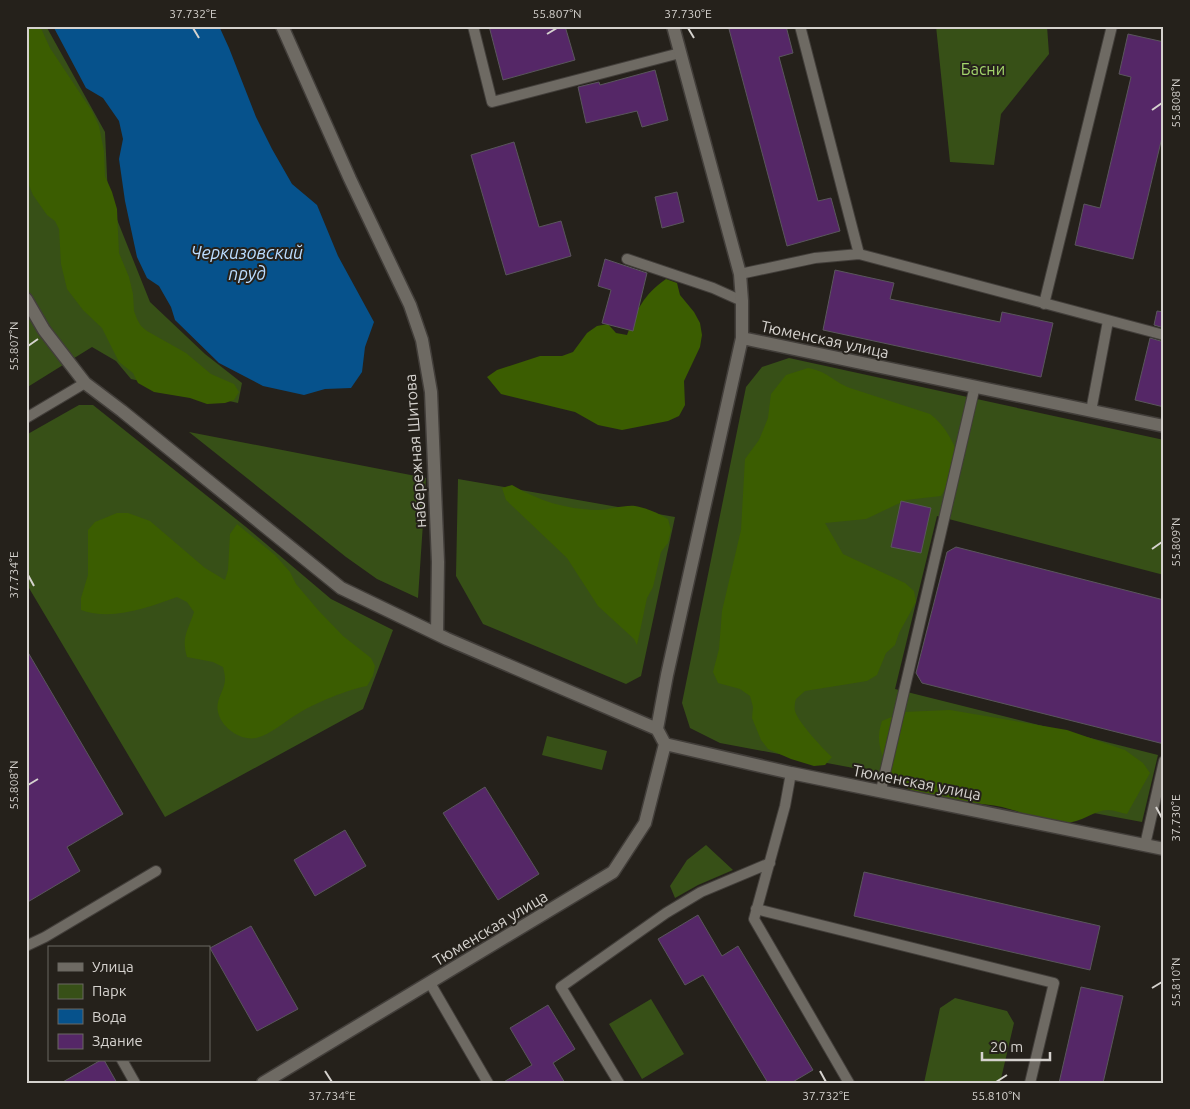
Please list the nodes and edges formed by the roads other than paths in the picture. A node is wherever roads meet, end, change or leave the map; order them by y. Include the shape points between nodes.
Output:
1 (282, 26) edge
2 (472, 26) edge
3 (673, 26) edge
4 (800, 26) edge
5 (1112, 26) edge
6 (680, 53) junction
7 (859, 254) junction
8 (628, 258) dead end
9 (740, 274) junction
10 (26, 299) edge
11 (742, 301) junction
12 (1044, 304) junction
13 (1108, 321) junction
14 (1164, 336) edge
15 (742, 338) junction
16 (85, 383) junction
17 (975, 386) junction
18 (1090, 411) junction
19 (26, 418) edge
20 (1164, 426) edge
21 (437, 634) junction
22 (657, 729) junction
23 (665, 744) junction
24 (1164, 761) edge
25 (791, 773) junction
26 (881, 790) junction
27 (1145, 844) junction
28 (1164, 849) edge
29 (770, 864) junction
30 (156, 871) dead end
31 (756, 909) junction
32 (26, 946) edge
33 (430, 983) junction
34 (123, 1062) edge
35 (135, 1083) edge
36 (263, 1083) edge
37 (488, 1083) edge
38 (619, 1083) edge
39 (849, 1083) edge
40 (1030, 1083) edge

1 - 21 street, набережная Шитова via 406,296 422,340 431,392 438,562
2 - 6 lane via 492,102
3 - 6 street
4 - 7 lane
5 - 12 lane
6 - 9 street
7 - 9 lane via 816,258
7 - 12 lane
8 - 11 lane
9 - 11 street
10 - 16 street via 44,330
11 - 15 street
12 - 13 lane
13 - 14 lane
13 - 18 lane
15 - 17 street, Тюменская улица
15 - 22 street, Тюменская улица
16 - 19 lane
16 - 21 street via 341,588
17 - 18 street, Тюменская улица
17 - 26 lane
18 - 20 street, Тюменская улица
21 - 22 street
22 - 23 street
23 - 25 street, Тюменская улица
23 - 33 street, Тюменская улица via 645,823 613,872
24 - 27 lane
25 - 26 street, Тюменская улица
25 - 29 lane
26 - 27 street, Тюменская улица
27 - 28 street, Тюменская улица
29 - 31 lane
29 - 38 lane via 701,892 561,987
30 - 32 lane
31 - 39 lane via 754,919
31 - 40 lane via 1054,983
33 - 36 street, Тюменская улица
33 - 37 lane
34 - 35 lane

